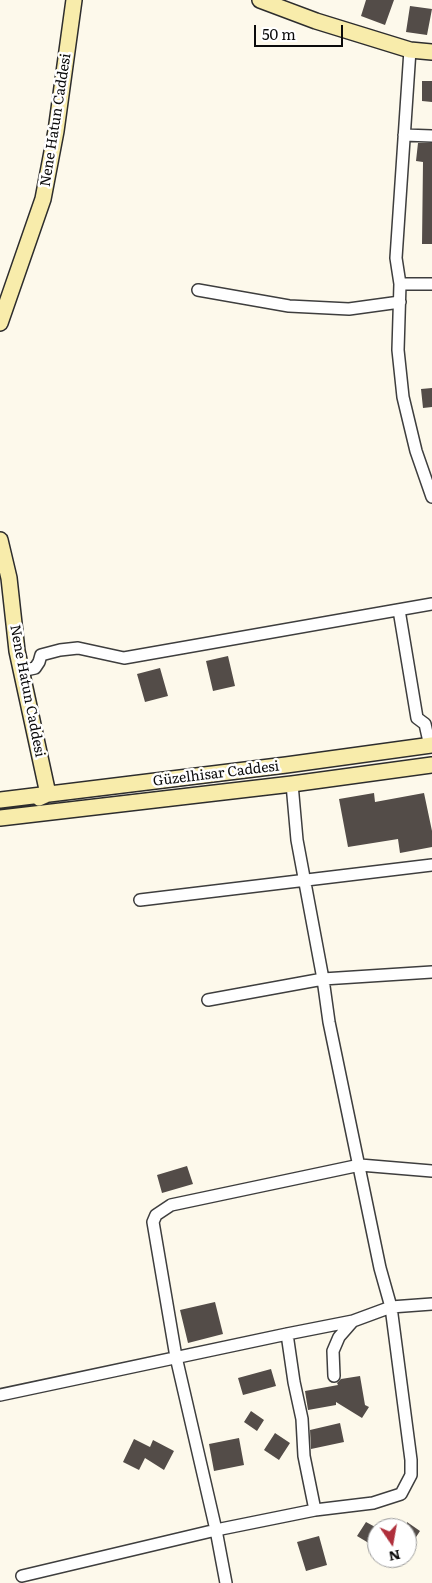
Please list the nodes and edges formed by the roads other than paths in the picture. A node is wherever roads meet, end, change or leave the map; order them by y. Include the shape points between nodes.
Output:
1 (74, 0) edge
2 (260, 0) edge
3 (410, 50) junction
4 (432, 52) edge
5 (404, 135) junction
6 (432, 136) edge
7 (400, 284) junction
8 (432, 284) edge
9 (198, 290) dead end
10 (400, 302) junction
11 (2, 305) edge
12 (0, 323) edge
13 (432, 497) edge
14 (0, 540) edge
15 (4, 578) edge
16 (432, 604) edge
17 (399, 610) junction
18 (21, 670) junction
19 (431, 745) edge
20 (432, 765) edge
21 (292, 784) junction
22 (48, 794) junction
23 (0, 800) edge
24 (2, 817) edge
25 (432, 866) edge
26 (305, 880) junction
27 (140, 900) dead end
28 (432, 972) edge
29 (323, 979) junction
30 (208, 1000) dead end
31 (360, 1165) junction
32 (432, 1171) edge
33 (432, 1304) edge
34 (391, 1307) junction
35 (353, 1321) junction
36 (287, 1334) junction
37 (176, 1357) junction
38 (334, 1376) dead end
39 (0, 1395) edge
40 (315, 1510) junction
41 (216, 1530) junction
42 (22, 1576) dead end
43 (226, 1583) edge

1 - 11 street, Nene Hatun Caddesi via 43,199
2 - 3 street
3 - 4 street
3 - 5 street
5 - 6 street
5 - 7 street via 396,258
7 - 8 street
7 - 10 street
9 - 10 street via 289,306 349,309
10 - 13 street via 398,350 403,397 416,451
11 - 12 street, Nene Hatun Caddesi
14 - 15 street, Nene Hatun Caddesi
15 - 18 street, Nene Hatun Caddesi
16 - 17 street
17 - 18 street via 124,658 78,648 60,650 41,655 35,668
17 - 19 street via 417,718 426,724
18 - 22 street, Nene Hatun Caddesi
19 - 22 street, Güzelhisar Caddesi
20 - 21 street, Güzelhisar Caddesi
21 - 24 street, Güzelhisar Caddesi
21 - 26 street via 297,840
22 - 23 street, Güzelhisar Caddesi
22 - 24 street
25 - 26 street
26 - 27 street
26 - 29 street
28 - 29 street
29 - 30 street
29 - 31 street via 329,1022
31 - 32 street
31 - 34 street
31 - 37 street via 171,1206 156,1215 153,1222
33 - 34 street
34 - 35 street
34 - 40 street via 411,1475 401,1494 360,1506
35 - 36 street
35 - 38 street via 339,1337 333,1351
36 - 37 street
36 - 40 street
37 - 39 street
37 - 41 street
40 - 41 street
41 - 42 street
41 - 43 street

